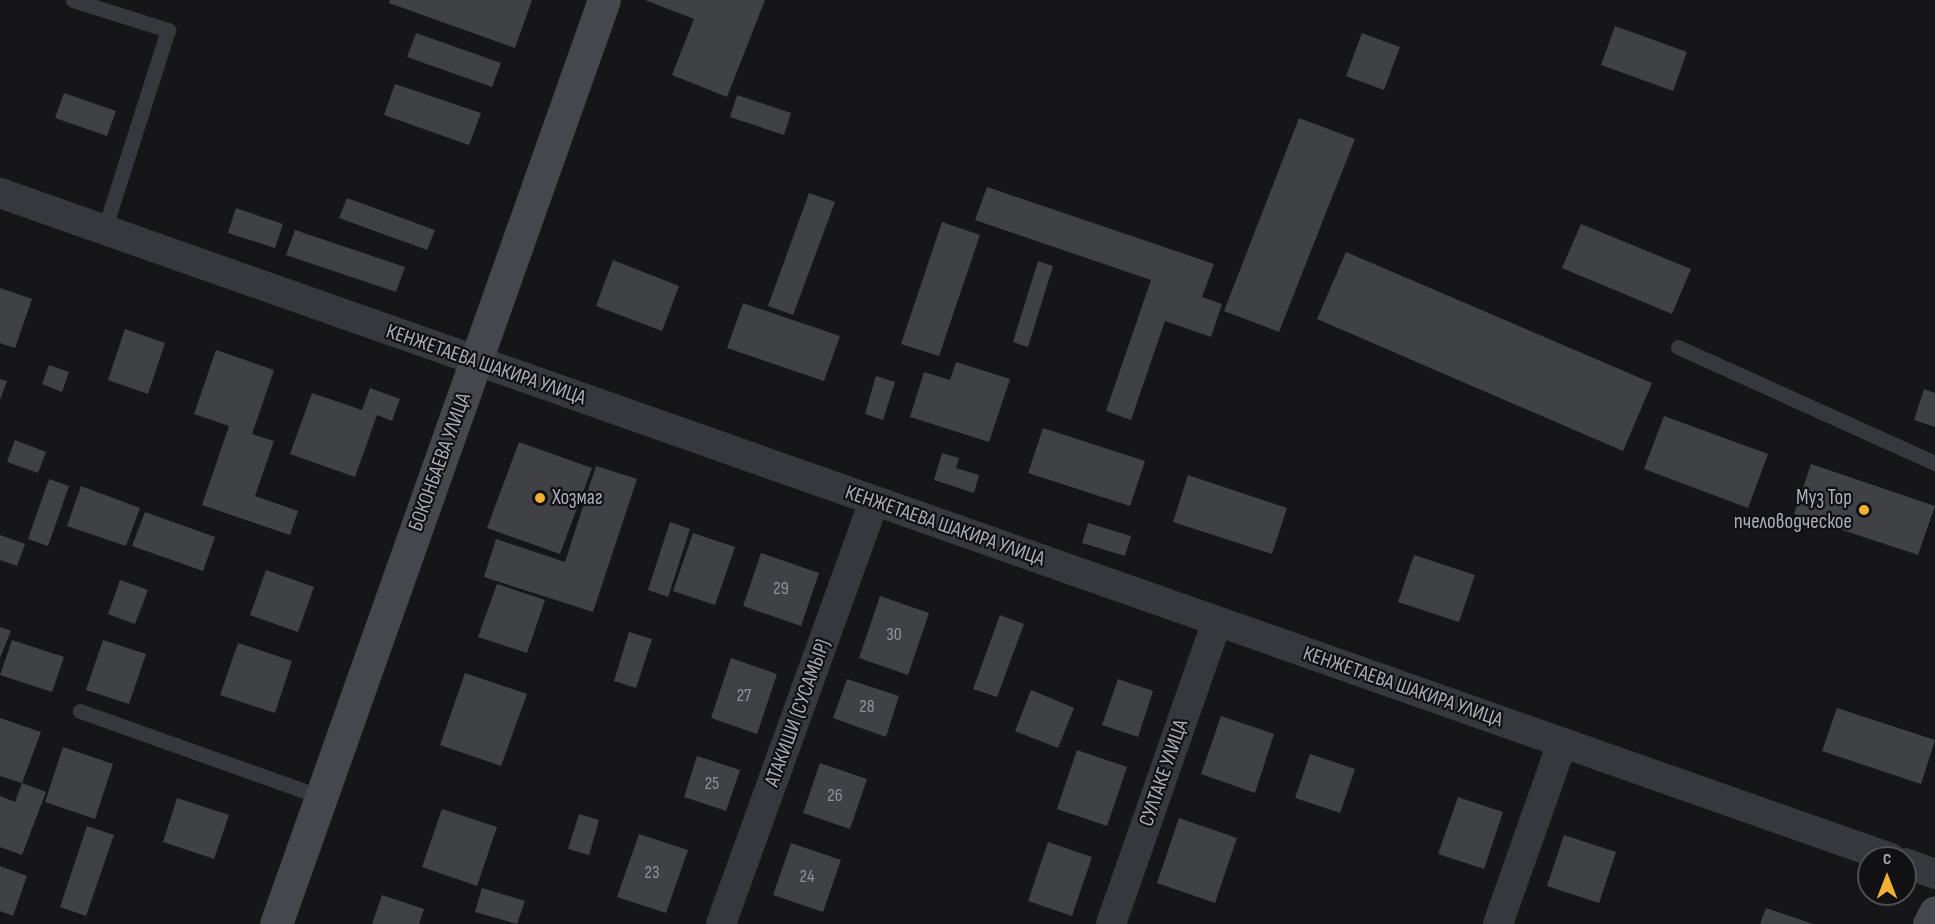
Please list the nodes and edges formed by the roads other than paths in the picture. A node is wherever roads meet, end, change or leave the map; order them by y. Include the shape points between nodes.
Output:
1 (73, 0) edge
2 (604, 0) edge
3 (0, 193) edge
4 (104, 230) junction
5 (1678, 347) dead end
6 (476, 361) junction
7 (1935, 463) edge
8 (874, 501) junction
9 (1217, 622) junction
10 (80, 711) dead end
11 (1562, 743) junction
12 (321, 797) junction
13 (1857, 846) edge
14 (1917, 867) edge
15 (1935, 874) edge
16 (1935, 912) edge
17 (276, 924) edge
18 (721, 924) edge
19 (1111, 924) edge
20 (1498, 924) edge
21 (1929, 924) edge

1 - 4 lane via 168,30
2 - 6 street, БОКОНБАЕВА УЛИЦА
3 - 4 street, КЕНЖЕТАЕВА ШАКИРА УЛИЦА
4 - 6 street, КЕНЖЕТАЕВА ШАКИРА УЛИЦА
5 - 7 lane
6 - 8 street, КЕНЖЕТАЕВА ШАКИРА УЛИЦА
6 - 12 street, БОКОНБАЕВА УЛИЦА
8 - 9 street, КЕНЖЕТАЕВА ШАКИРА УЛИЦА
8 - 18 street, АТАКИШИ (СУСАМЫР)
9 - 11 street, КЕНЖЕТАЕВА ШАКИРА УЛИЦА
9 - 19 street, СУЛТАКЕ УЛИЦА
10 - 12 lane
11 - 13 street, КЕНЖЕТАЕВА ШАКИРА УЛИЦА
11 - 20 street
12 - 17 street, БОКОНБАЕВА УЛИЦА
14 - 15 street
16 - 21 street

